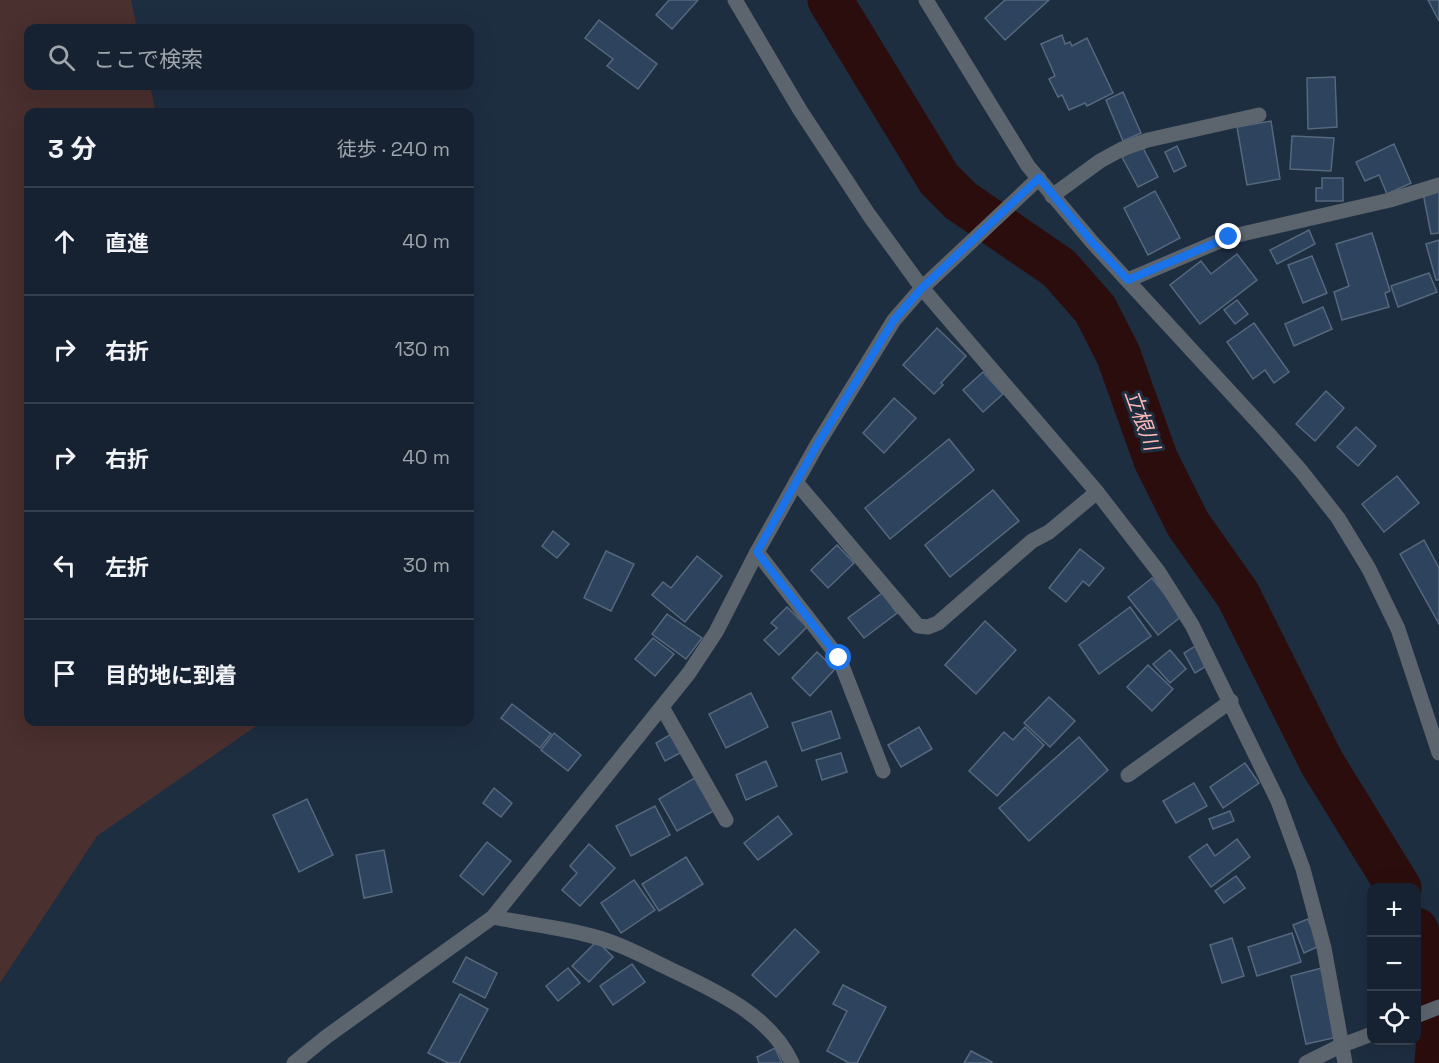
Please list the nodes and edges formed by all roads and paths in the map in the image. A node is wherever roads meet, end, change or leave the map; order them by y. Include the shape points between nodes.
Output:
1 (735, 0) edge
2 (926, 0) edge
3 (1259, 115) dead end
4 (1034, 183) junction
5 (1439, 185) edge
6 (1052, 196) junction
7 (1128, 280) junction
8 (925, 285) junction
9 (796, 482) junction
10 (1097, 492) junction
11 (757, 552) junction
12 (1231, 701) junction
13 (662, 707) junction
14 (1439, 753) edge
15 (883, 771) dead end
16 (1128, 775) dead end
17 (726, 820) dead end
18 (493, 917) junction
19 (1439, 1008) edge
20 (1421, 1014) edge
21 (1367, 1036) edge
22 (1344, 1045) junction
23 (294, 1063) edge
24 (792, 1063) edge
25 (1306, 1063) edge
26 (1345, 1063) edge

1 - 8 street via 800,110 869,215
2 - 4 street via 1028,166
3 - 6 street via 1122,149
4 - 6 street
4 - 8 street
5 - 7 street via 1229,237
6 - 7 street
7 - 14 street via 1266,431 1338,518 1369,569 1398,629
8 - 9 street via 894,320
8 - 10 street
9 - 10 street via 918,626 928,627 938,623 1032,541 1049,532
9 - 11 street
10 - 12 street via 1158,571
11 - 13 street via 716,632
11 - 15 street via 839,658
12 - 16 street
12 - 22 street via 1278,801 1303,869
13 - 17 street
13 - 18 street
18 - 23 street
18 - 24 street via 589,935 627,948 733,1000 761,1022 786,1049
19 - 20 street
21 - 22 street
22 - 25 street
22 - 26 street

